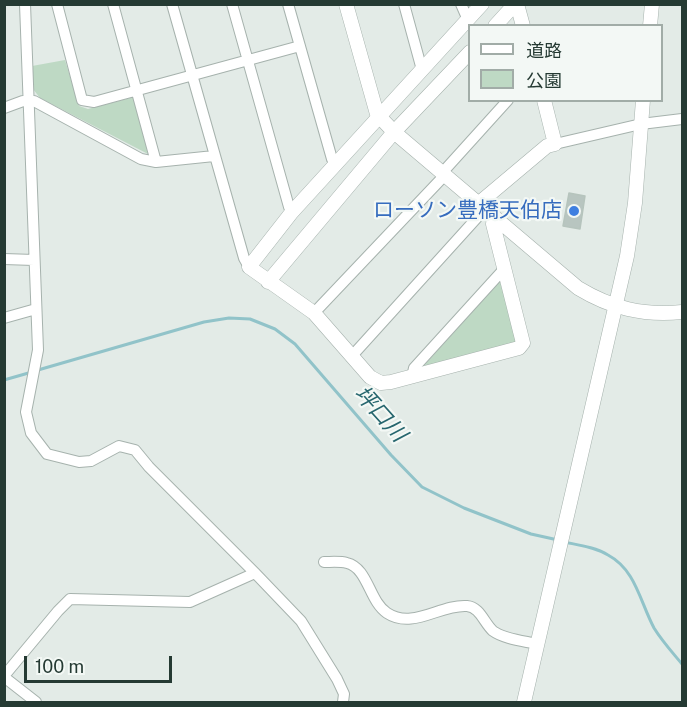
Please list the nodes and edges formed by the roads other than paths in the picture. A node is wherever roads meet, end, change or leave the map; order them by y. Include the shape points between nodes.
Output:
1 (25, 4) edge
2 (57, 4) edge
3 (113, 4) edge
4 (172, 4) edge
5 (232, 4) edge
6 (288, 4) edge
7 (346, 4) edge
8 (404, 4) edge
9 (461, 4) edge
10 (482, 4) edge
11 (516, 4) edge
12 (651, 4) edge
13 (468, 20) junction
14 (497, 24) edge
15 (522, 24) edge
16 (650, 24) edge
17 (300, 46) junction
18 (468, 54) edge
19 (247, 61) junction
20 (422, 70) junction
21 (192, 76) junction
22 (137, 91) junction
23 (29, 100) junction
24 (506, 102) edge
25 (544, 102) edge
26 (643, 102) edge
27 (4, 108) edge
28 (381, 117) junction
29 (682, 119) edge
30 (641, 124) junction
31 (394, 132) junction
32 (555, 144) junction
33 (214, 156) junction
34 (156, 162) junction
35 (336, 165) junction
36 (443, 174) junction
37 (485, 210) junction
38 (292, 212) junction
39 (4, 259) edge
40 (34, 260) junction
41 (249, 267) junction
42 (504, 269) junction
43 (268, 282) junction
44 (615, 306) junction
45 (36, 309) junction
46 (314, 312) junction
47 (682, 312) edge
48 (4, 318) edge
49 (351, 357) junction
50 (412, 377) junction
51 (324, 562) dead end
52 (255, 573) junction
53 (537, 644) junction
54 (4, 676) edge
55 (36, 702) edge
56 (343, 702) edge
57 (524, 702) edge

1 - 23 street
2 - 22 street via 82,100 94,102
3 - 22 street
4 - 21 street
5 - 19 street
6 - 17 street
7 - 28 street
8 - 20 street
9 - 13 street
10 - 13 street
11 - 14 street
11 - 15 street
12 - 16 street
13 - 20 street
17 - 19 street
17 - 35 street
18 - 31 street
19 - 21 street
19 - 38 street
20 - 28 street
21 - 22 street
21 - 33 street
22 - 34 street
23 - 27 street
23 - 34 street via 141,159
23 - 40 street
24 - 36 street
25 - 32 street
26 - 30 street
28 - 31 street
28 - 35 street
29 - 30 street
30 - 32 street
30 - 44 street via 627,256
31 - 36 street
31 - 43 street
32 - 37 street via 547,146
33 - 34 street
33 - 41 street
35 - 38 street
36 - 37 street
36 - 46 street
37 - 42 street via 493,225
37 - 44 street via 578,288
37 - 49 street
38 - 41 street
39 - 40 street
40 - 45 street
41 - 43 street
42 - 50 street via 414,368
42 - 50 street via 524,343 519,348
43 - 46 street
44 - 47 street via 646,313
44 - 53 street
45 - 48 street
45 - 52 street via 38,350 26,412 31,433 47,454 79,462 90,461 119,446 135,450
46 - 49 street
49 - 50 street via 381,383
51 - 53 street via 355,567 377,603 399,618 414,619 470,606 493,630
52 - 54 street via 190,602 70,599
52 - 56 street via 301,621 337,679
53 - 57 street
54 - 55 street

